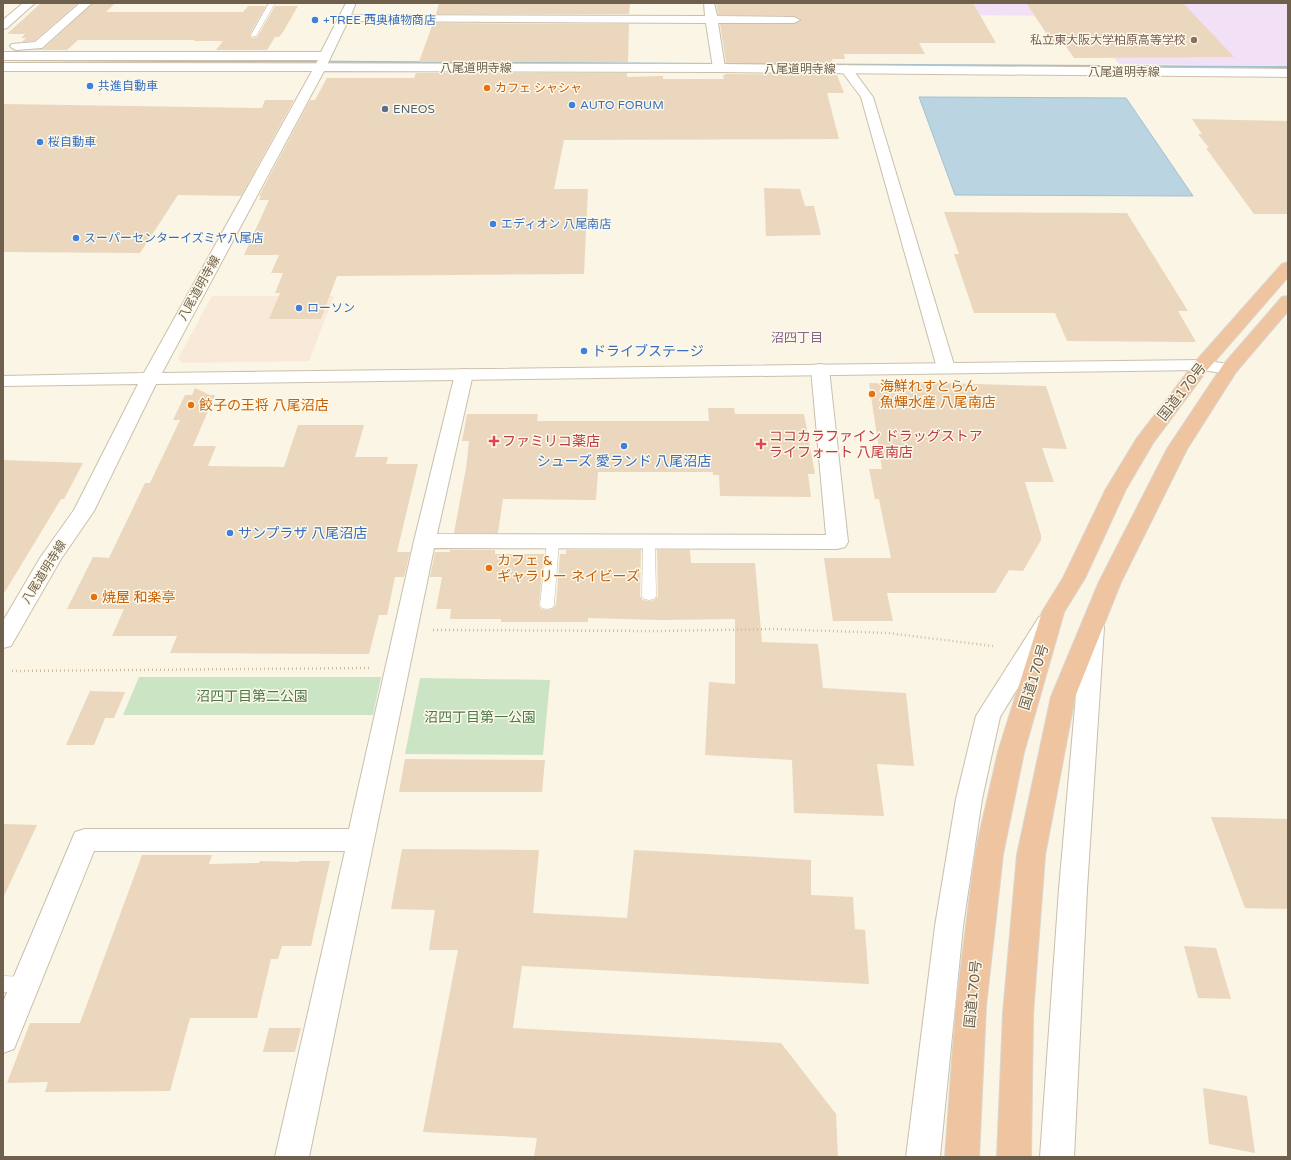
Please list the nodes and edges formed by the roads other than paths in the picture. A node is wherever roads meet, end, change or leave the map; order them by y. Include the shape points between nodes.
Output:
1 (30, 3) edge
2 (87, 3) edge
3 (272, 3) edge
4 (351, 3) edge
5 (709, 3) edge
6 (344, 18) junction
7 (710, 20) junction
8 (794, 20) dead end
9 (3, 26) edge
10 (254, 35) dead end
11 (3, 46) edge
12 (3, 56) edge
13 (323, 61) junction
14 (719, 65) junction
15 (3, 67) edge
16 (846, 69) junction
17 (1288, 73) edge
18 (1288, 267) edge
19 (1288, 301) edge
20 (1202, 365) junction
21 (946, 368) junction
22 (820, 369) junction
23 (1229, 369) junction
24 (464, 374) junction
25 (149, 380) junction
26 (3, 381) edge
27 (425, 541) junction
28 (553, 542) junction
29 (649, 542) junction
30 (649, 596) dead end
31 (547, 606) dead end
32 (1053, 612) junction
33 (1094, 620) junction
34 (3, 640) edge
35 (360, 840) junction
36 (14, 985) edge
37 (3, 1039) edge
38 (292, 1157) edge
39 (923, 1157) edge
40 (962, 1157) edge
41 (1014, 1157) edge
42 (1057, 1157) edge

1 - 9 street
2 - 11 street via 38,46
3 - 10 lane
4 - 6 street
5 - 7 street
6 - 7 street
6 - 13 street
7 - 8 street
7 - 14 street
12 - 13 street
13 - 14 street, 八尾道明寺線
13 - 15 street
13 - 25 street, 八尾道明寺線
14 - 16 street, 八尾道明寺線
16 - 17 street, 八尾道明寺線
16 - 21 street via 867,97
18 - 20 highway, 国道170号
19 - 23 highway, 国道170号
20 - 21 street
20 - 23 street
20 - 32 highway, 国道170号 via 1144,442 1116,489 1074,578
21 - 22 street
22 - 24 street
22 - 29 street via 837,542
23 - 33 highway, 国道170号 via 1176,448
24 - 25 street
24 - 27 street
25 - 26 street
25 - 34 street, 八尾道明寺線 via 84,511 51,558
27 - 28 street
27 - 35 street
28 - 29 street
28 - 31 lane
29 - 30 lane
32 - 39 street via 988,716 969,798 949,926
32 - 40 highway, 国道170号 via 1011,752 989,854 971,1006
33 - 41 highway, 国道170号 via 1063,697 1031,855 1018,1014
33 - 42 street via 1073,889
35 - 36 street via 86,840
35 - 38 street
36 - 37 street

